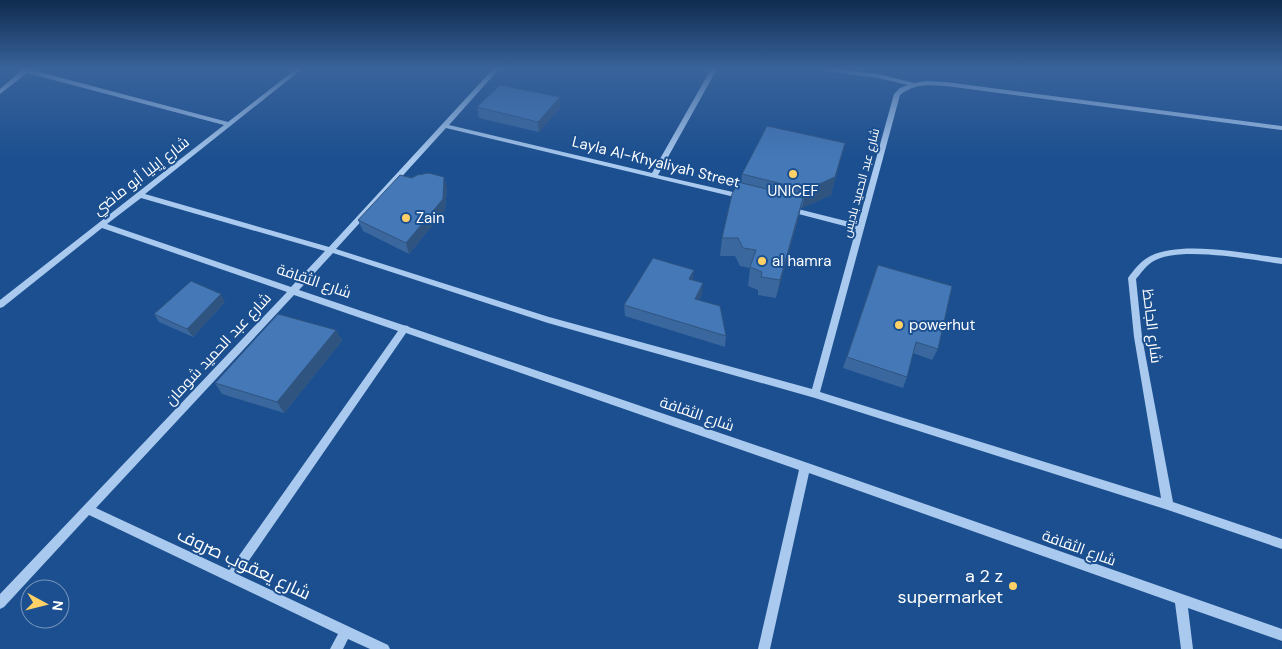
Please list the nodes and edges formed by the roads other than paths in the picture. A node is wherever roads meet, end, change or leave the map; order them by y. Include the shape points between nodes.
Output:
1 (134, 99) edge
2 (260, 99) edge
3 (468, 99) edge
4 (697, 99) edge
5 (896, 99) edge
6 (1063, 99) edge
7 (228, 124) junction
8 (444, 126) junction
9 (1282, 128) edge
10 (654, 175) junction
11 (139, 196) junction
12 (748, 198) edge
13 (785, 208) edge
14 (101, 225) junction
15 (860, 226) junction
16 (331, 250) junction
17 (1282, 261) edge
18 (293, 290) junction
19 (0, 305) edge
20 (405, 328) junction
21 (815, 394) junction
22 (805, 467) junction
23 (1168, 505) junction
24 (89, 510) junction
25 (1282, 544) edge
26 (231, 577) junction
27 (1181, 601) junction
28 (0, 603) edge
29 (346, 631) junction
30 (1282, 635) edge
31 (336, 649) edge
32 (384, 649) edge
33 (764, 649) edge
34 (1187, 649) edge

1 - 7 street
2 - 7 street, شارع إيليا أبو ماضي
3 - 8 street, شارع عبد الحميد شومان
4 - 10 street
5 - 15 street, شارع عبد الحميد باديس
6 - 9 street
7 - 11 street, شارع إيليا أبو ماضي
8 - 10 street, Layla Al-Khyaliyah Street
8 - 16 street, شارع عبد الحميد شومان
10 - 12 street, Layla Al-Khyaliyah Street
11 - 14 street, شارع إيليا أبو ماضي
11 - 16 street
13 - 15 street
14 - 18 street, شارع الثقافة
14 - 19 street, شارع إيليا أبو ماضي
15 - 21 street, شارع عبد الحميد باديس
16 - 18 street, شارع عبد الحميد شومان
16 - 21 street via 548,320
17 - 23 street, شارع الجاحظ via 1174,253 1152,258 1132,278 1138,337
18 - 20 street, شارع الثقافة
18 - 24 street, شارع عبد الحميد شومان
20 - 22 street, شارع الثقافة
20 - 26 street
21 - 23 street
22 - 27 street, شارع الثقافة
22 - 33 street
23 - 25 street
24 - 26 street, شارع يعقوب صروف
24 - 28 street, شارع عبد الحميد شومان
26 - 29 street, شارع يعقوب صروف
27 - 30 street, شارع الثقافة
27 - 34 street
29 - 31 street
29 - 32 street, شارع يعقوب صروف

